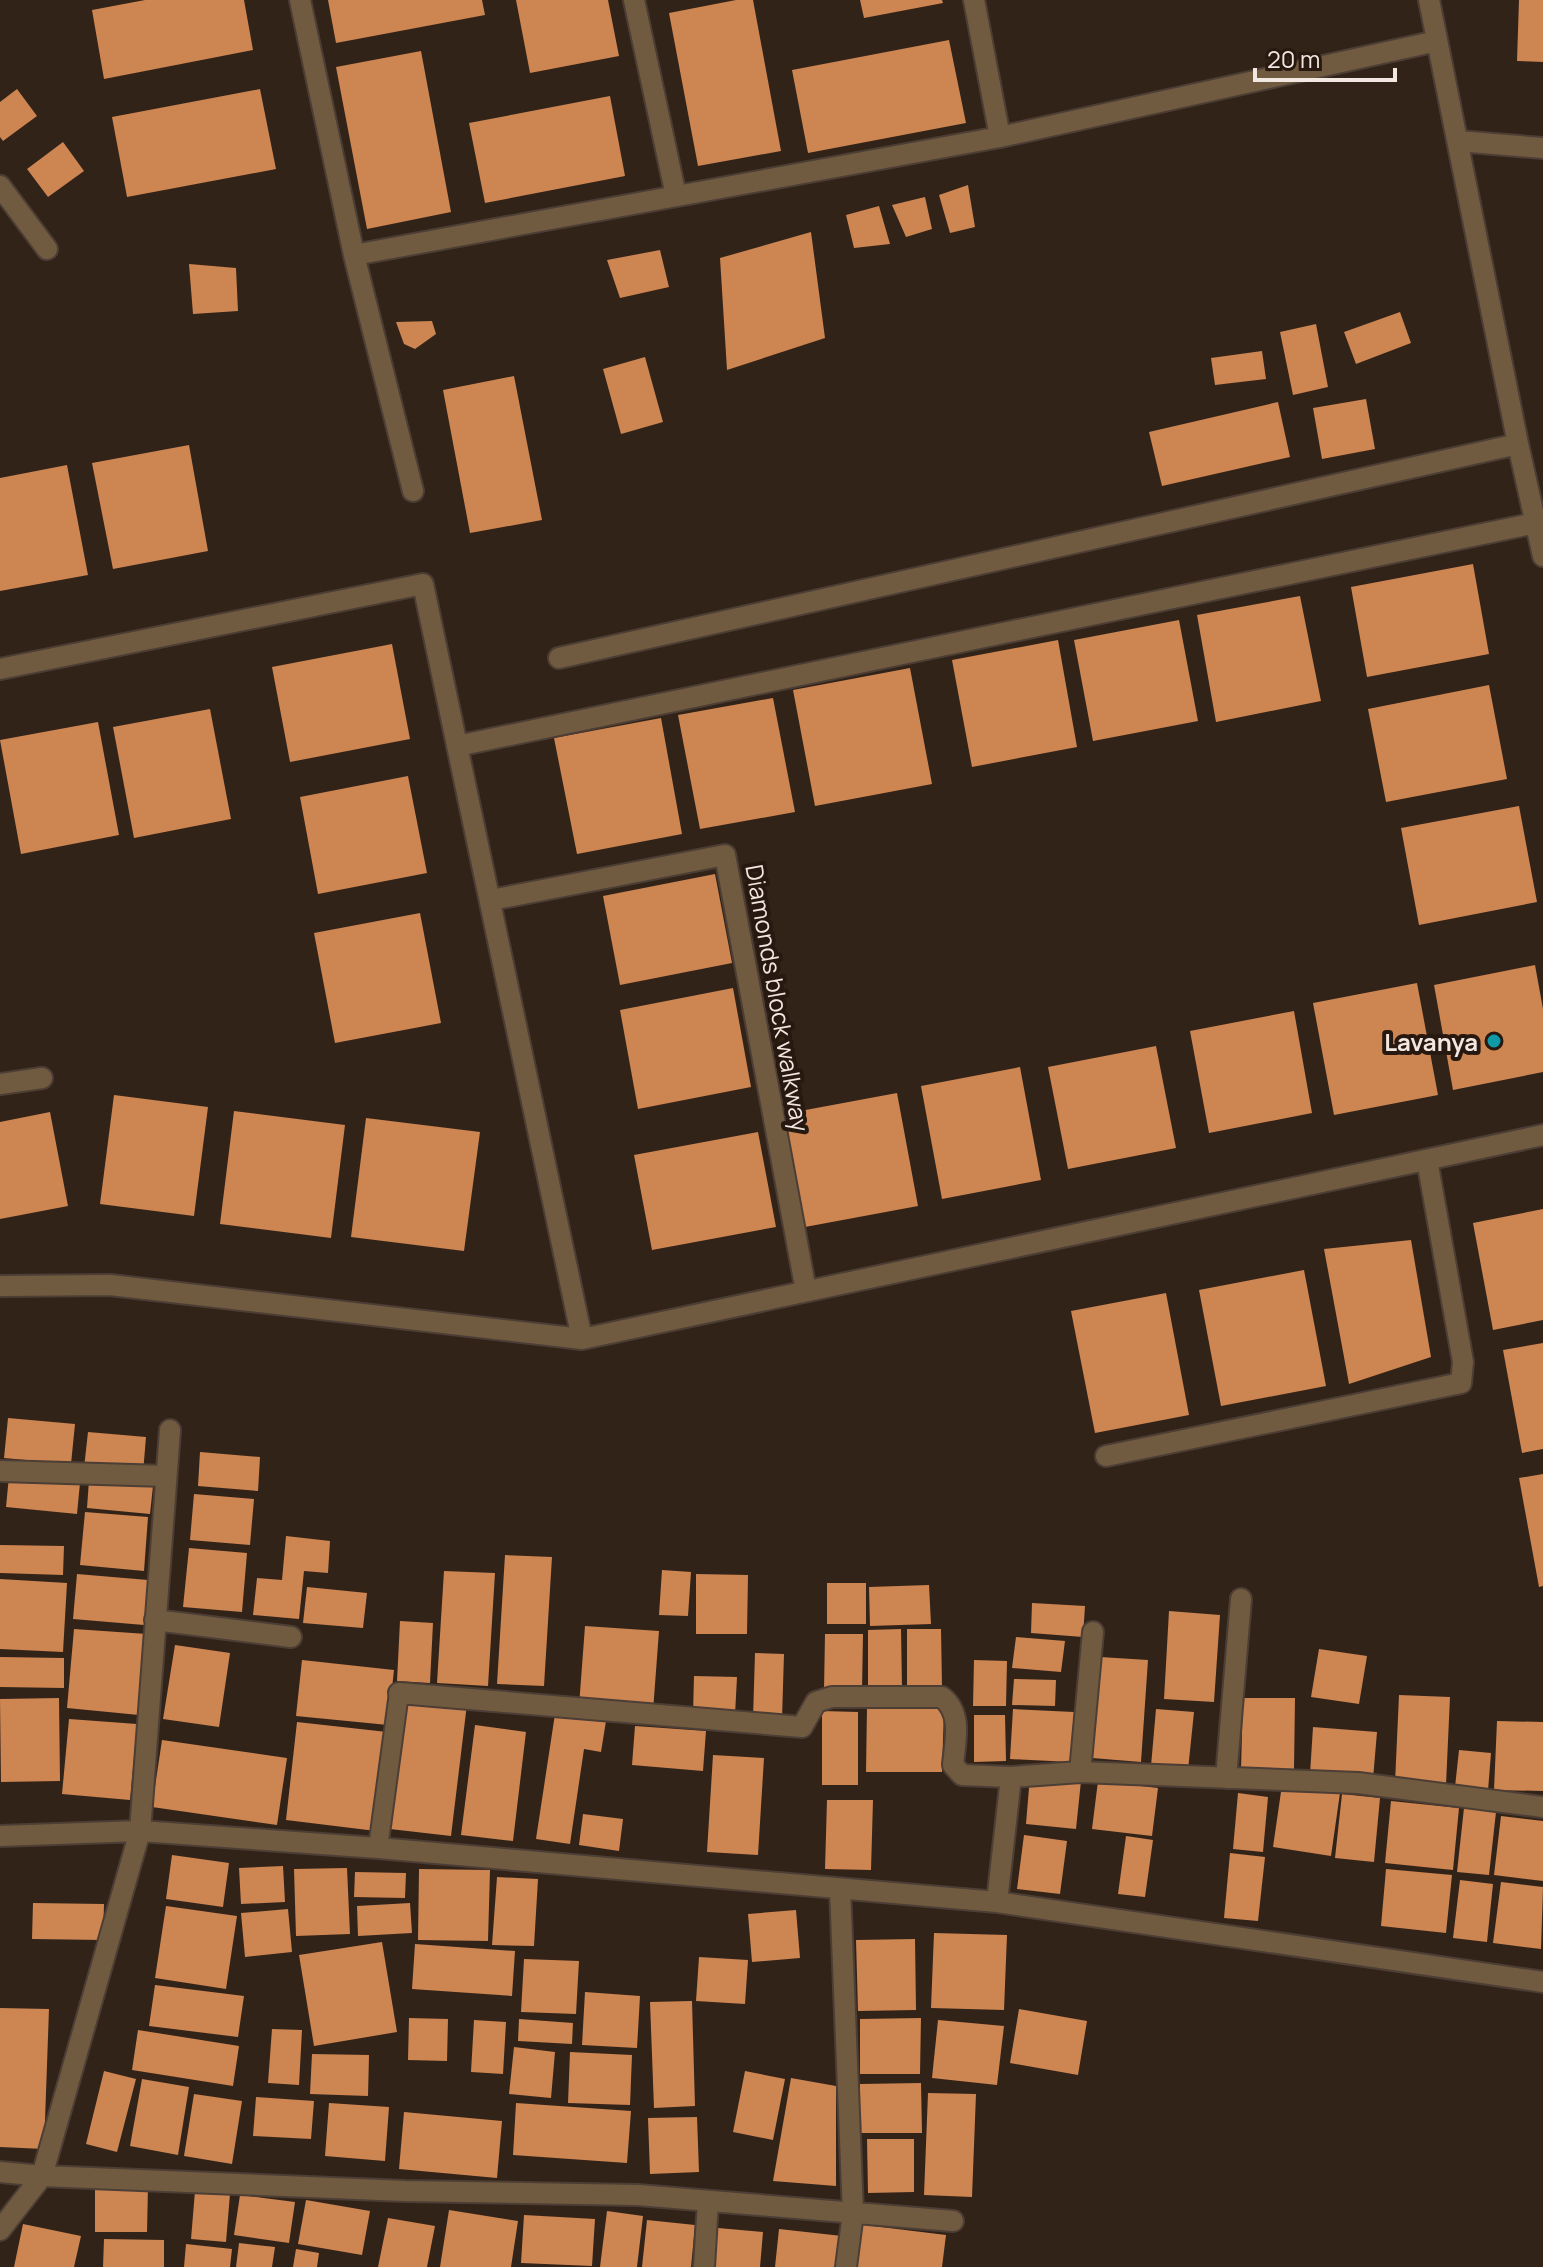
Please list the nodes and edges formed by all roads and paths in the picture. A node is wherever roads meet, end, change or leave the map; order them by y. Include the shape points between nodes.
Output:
1 (300, 0) edge
2 (634, 0) edge
3 (974, 0) edge
4 (1429, 0) edge
5 (1437, 41) junction
6 (1000, 137) junction
7 (1458, 141) junction
8 (1543, 148) edge
9 (0, 186) edge
10 (676, 196) junction
11 (47, 249) dead end
12 (354, 255) junction
13 (1518, 444) junction
14 (413, 491) dead end
15 (1536, 523) junction
16 (1543, 556) edge
17 (559, 658) dead end
18 (0, 669) edge
19 (457, 746) junction
20 (491, 900) junction
21 (42, 1078) dead end
22 (0, 1084) edge
23 (1543, 1135) edge
24 (1427, 1160) junction
25 (0, 1286) edge
26 (806, 1291) junction
27 (582, 1339) junction
28 (170, 1430) dead end
29 (1106, 1456) dead end
30 (0, 1471) edge
31 (166, 1476) junction
32 (1241, 1599) dead end
33 (155, 1620) junction
34 (1093, 1632) dead end
35 (291, 1637) dead end
36 (399, 1693) joint
37 (1080, 1772) junction
38 (1011, 1777) junction
39 (1226, 1778) junction
40 (1543, 1807) edge
41 (140, 1831) junction
42 (0, 1836) edge
43 (378, 1848) junction
44 (840, 1889) junction
45 (997, 1902) junction
46 (1543, 1982) edge
47 (0, 2172) edge
48 (42, 2176) junction
49 (708, 2201) junction
50 (853, 2213) junction
51 (953, 2221) dead end
52 (0, 2230) edge
53 (704, 2267) edge
54 (846, 2267) edge

1 - 12 street
2 - 10 street
3 - 6 street
4 - 5 street
5 - 6 street
5 - 7 street
6 - 10 street
7 - 8 street
7 - 13 street
9 - 11 street
10 - 12 street
12 - 14 street
13 - 15 street
13 - 17 street
15 - 16 street
15 - 19 street
18 - 19 street via 423,584
19 - 20 street
20 - 26 street, Diamonds block walkway via 725,855
20 - 27 street
21 - 22 street
23 - 24 street
24 - 26 street
24 - 29 street via 1463,1362 1461,1383
25 - 27 street via 110,1285
26 - 27 street
28 - 31 street
30 - 31 street
31 - 33 street
32 - 39 street
33 - 35 street
33 - 41 street
34 - 37 street
36 - 38 street via 802,1727 816,1702 832,1697 942,1697 957,1723 953,1765 962,1775
36 - 43 lane
37 - 38 street
37 - 39 street
38 - 45 street
39 - 40 street via 1358,1783
41 - 42 street
41 - 43 street
41 - 48 street
43 - 44 street
44 - 45 street
44 - 50 street
45 - 46 street
47 - 48 street
48 - 49 street
48 - 52 street
49 - 50 street
49 - 53 street
50 - 51 street
50 - 54 street

